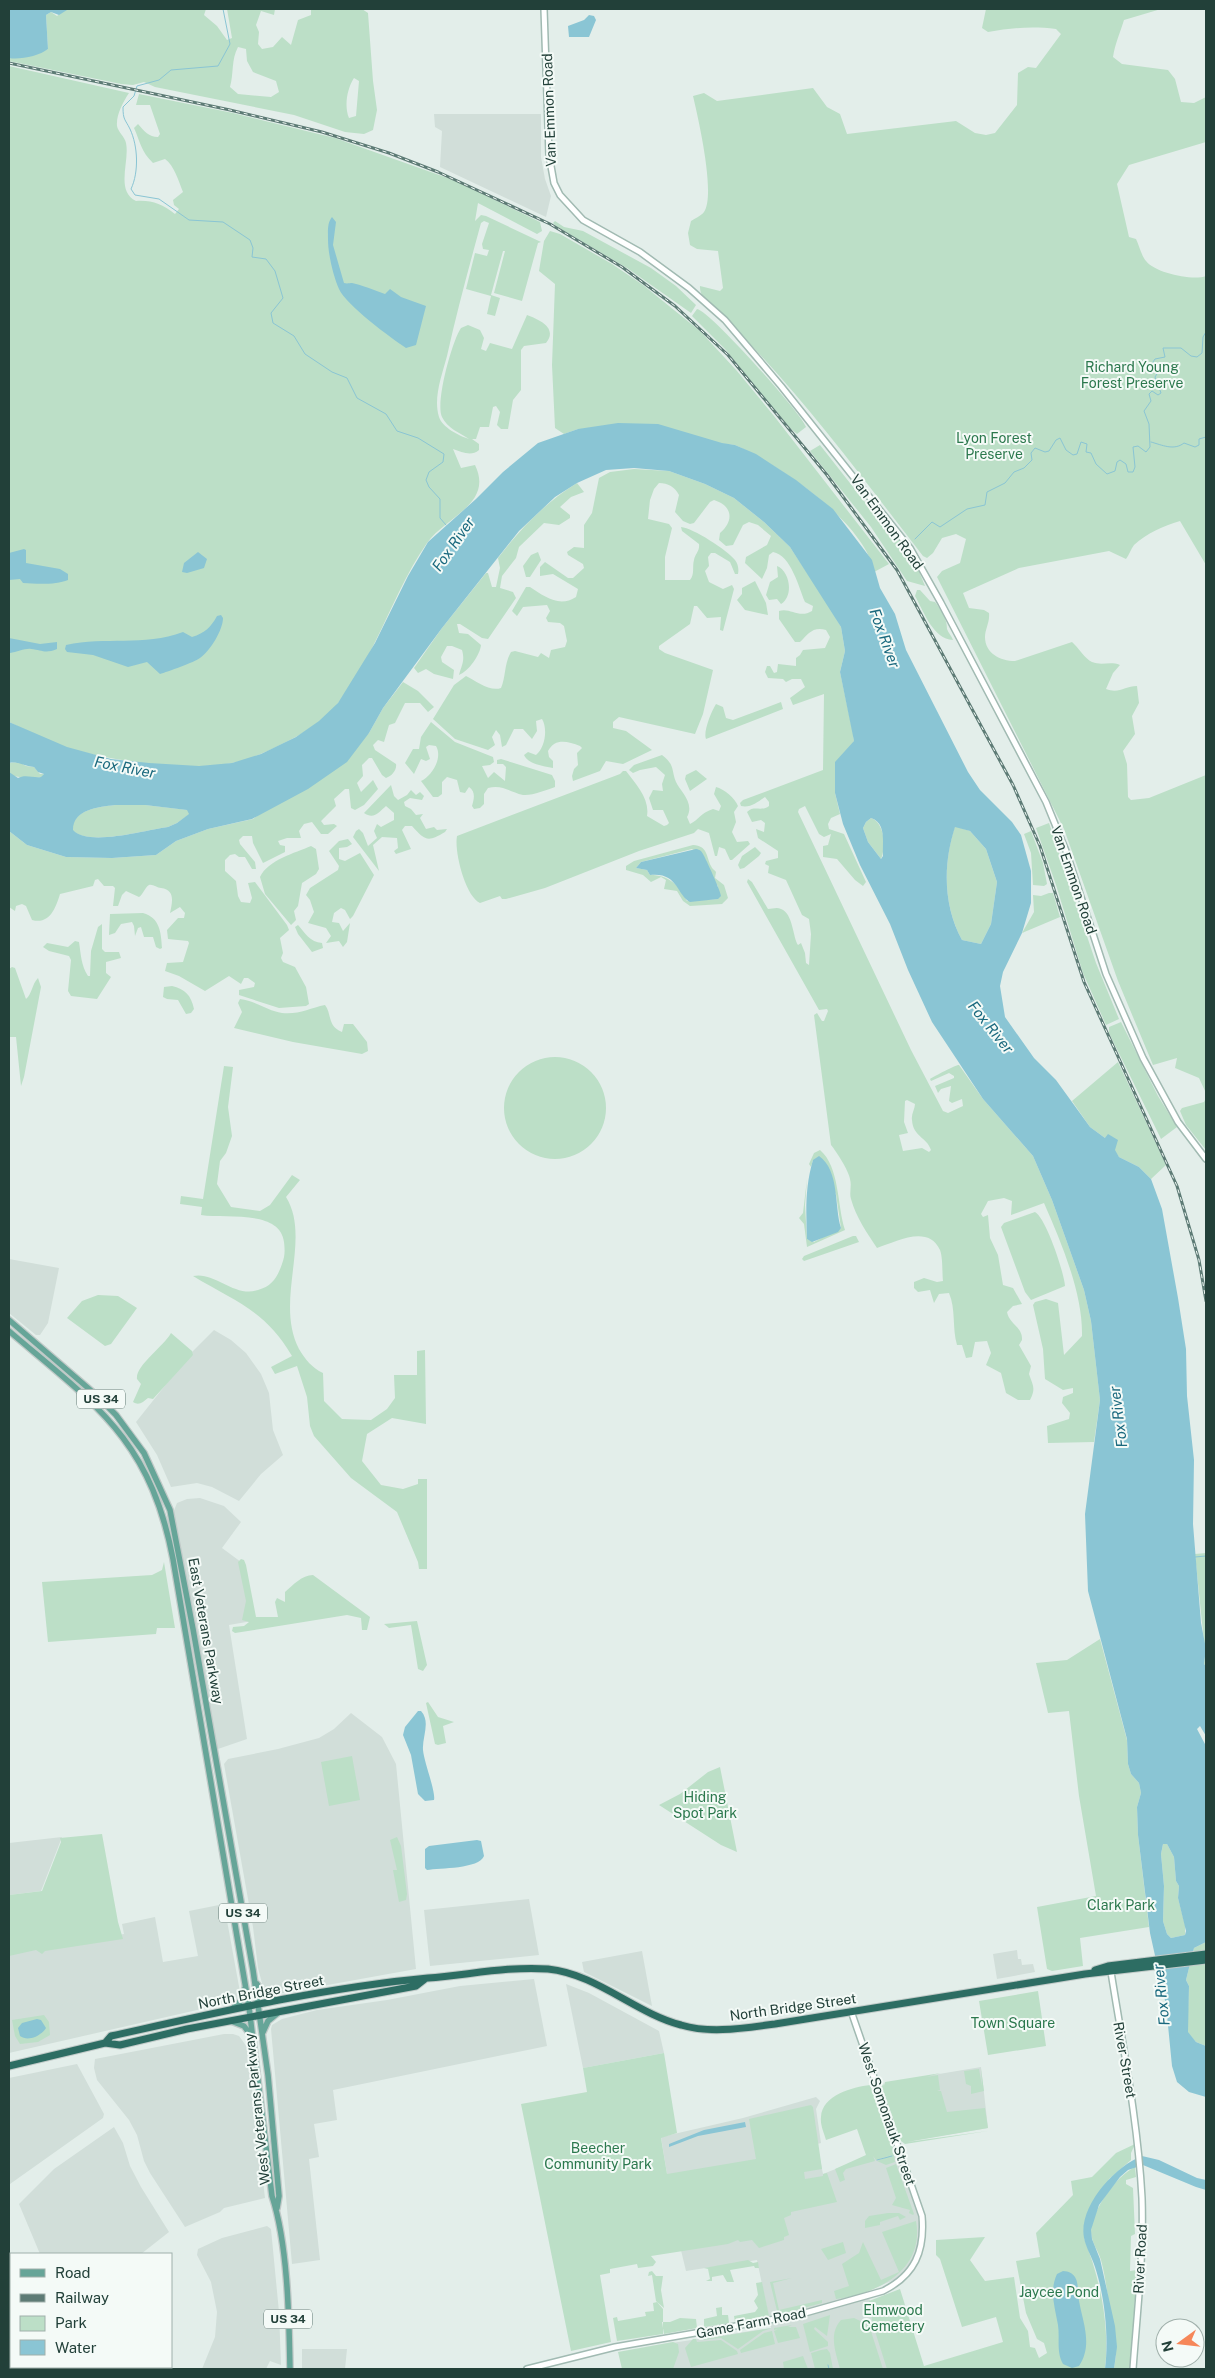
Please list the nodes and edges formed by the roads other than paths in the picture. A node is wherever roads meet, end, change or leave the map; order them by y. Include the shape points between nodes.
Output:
1 (544, 9) edge
2 (1206, 1159) edge
3 (9, 1320) edge
4 (9, 1331) edge
5 (1205, 1957) edge
6 (1145, 1965) junction
7 (1111, 1972) junction
8 (1085, 1974) junction
9 (425, 1978) junction
10 (255, 1980) junction
11 (246, 1984) junction
12 (278, 2002) junction
13 (259, 2005) junction
14 (250, 2007) junction
15 (230, 2011) junction
16 (280, 2011) junction
17 (851, 2011) junction
18 (260, 2015) junction
19 (250, 2017) junction
20 (231, 2020) junction
21 (262, 2034) junction
22 (253, 2039) junction
23 (105, 2043) junction
24 (9, 2066) edge
25 (1138, 2148) joint
26 (277, 2210) junction
27 (922, 2216) joint
28 (290, 2369) edge
29 (527, 2369) edge
30 (1133, 2369) edge

1 - 2 street, Van Emmon Road via 549,155 554,183 560,195 583,220 640,252 689,288 724,320 910,548 1046,802 1106,974 1143,1058 1168,1105
3 - 10 main road, East Veterans Parkway / US 34 via 116,1415 144,1453 168,1505 194,1629
4 - 11 main road, East Veterans Parkway / US 34 via 90,1399 116,1427 138,1458 159,1502 173,1559
5 - 6 highway, North Bridge Street
6 - 7 highway, North Bridge Street
6 - 8 highway, North Bridge Street via 1108,1966
7 - 8 highway, North Bridge Street
7 - 25 street, River Street
8 - 17 highway, North Bridge Street
9 - 12 highway, North Bridge Street via 348,1988
9 - 16 highway, North Bridge Street via 416,1986
9 - 17 highway, North Bridge Street via 509,1969 550,1970 586,1980 662,2018 692,2028 725,2030
10 - 12 main road via 264,1994
10 - 13 main road, East Veterans Parkway / US 34
11 - 14 main road, East Veterans Parkway / US 34
11 - 15 main road via 243,2000
12 - 13 highway, North Bridge Street
13 - 14 highway, North Bridge Street
13 - 18 main road, West Veterans Parkway / US 34
14 - 15 highway, North Bridge Street
14 - 19 main road, West Veterans Parkway / US 34
15 - 23 highway, North Bridge Street via 111,2036
16 - 18 highway, North Bridge Street
16 - 21 main road via 268,2022
17 - 27 street, West Somonauk Street
18 - 19 highway, North Bridge Street
18 - 21 main road, West Veterans Parkway / US 34
19 - 20 highway, North Bridge Street
19 - 22 main road, West Veterans Parkway / US 34
20 - 22 main road via 244,2026
20 - 23 highway, North Bridge Street via 120,2045
21 - 26 main road, West Veterans Parkway / US 34 via 279,2196
22 - 26 main road, West Veterans Parkway / US 34 via 272,2196
23 - 24 highway, North Bridge Street
25 - 30 street, River Road via 1142,2232
26 - 28 main road, West Veterans Parkway / US 34 via 288,2304
27 - 29 street, Game Farm Road via 923,2240 914,2264 894,2285 882,2291 790,2317 615,2347

